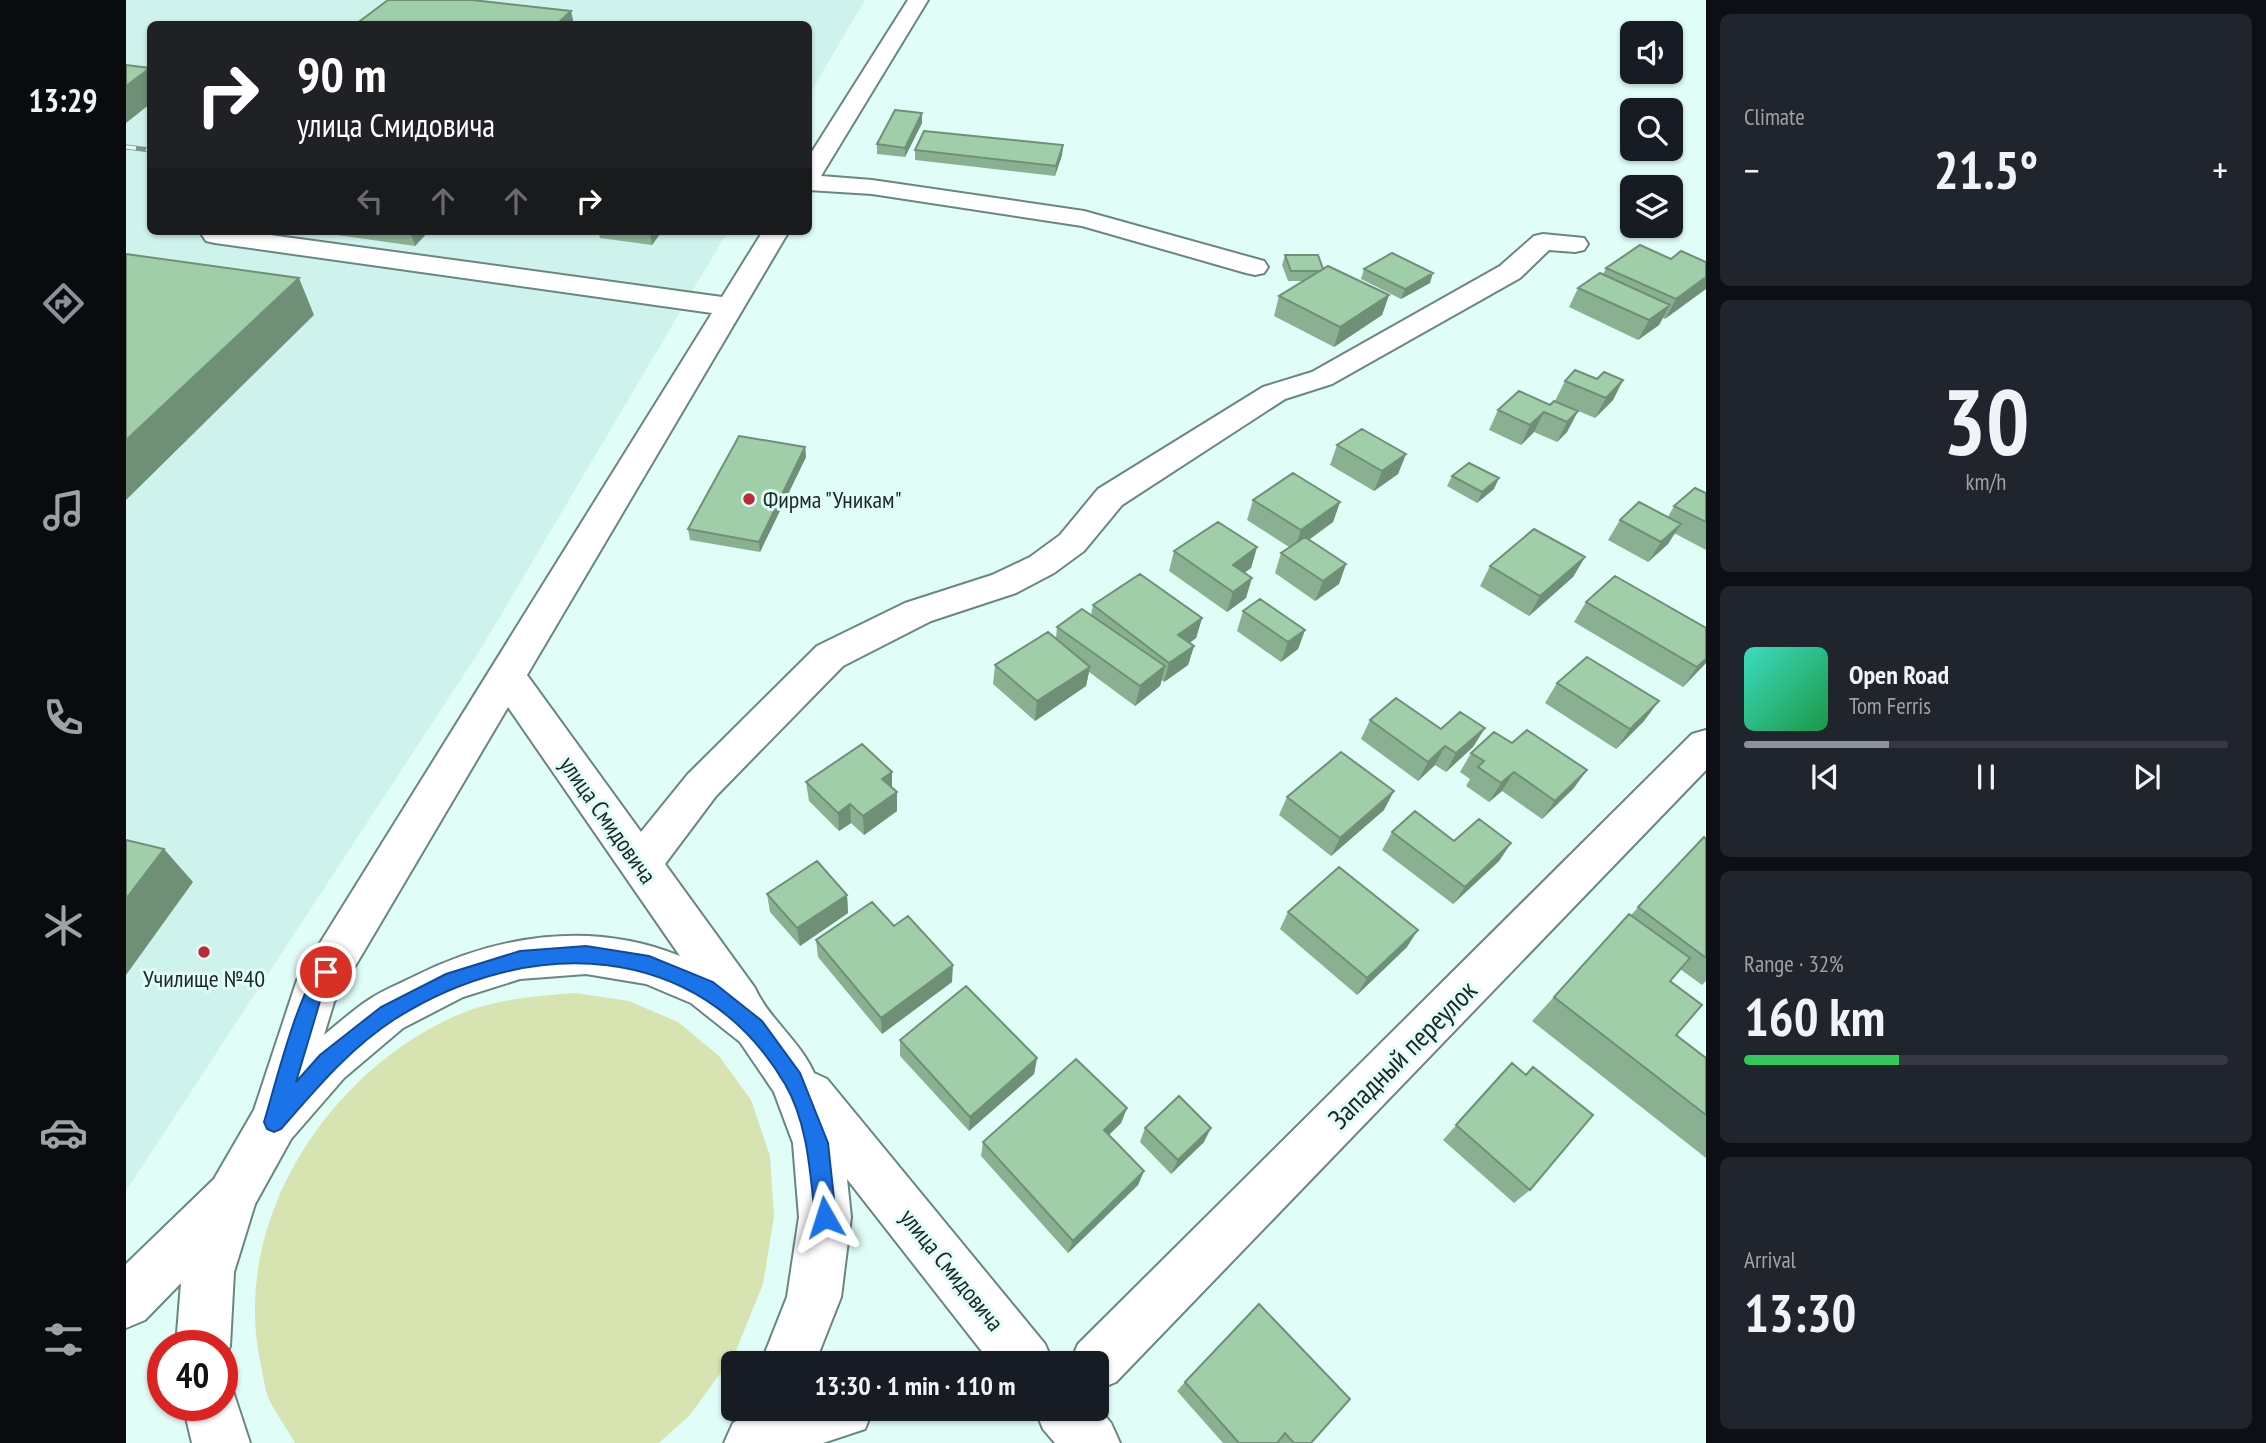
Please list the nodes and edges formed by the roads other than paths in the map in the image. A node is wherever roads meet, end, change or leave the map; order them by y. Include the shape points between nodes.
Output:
1 (918, 0) edge
2 (812, 174) edge
3 (812, 181) edge
4 (215, 235) dead end
5 (774, 235) edge
6 (1575, 244) dead end
7 (1255, 267) dead end
8 (730, 306) junction
9 (505, 674) junction
10 (1706, 744) edge
11 (639, 864) junction
12 (756, 1027) junction
13 (274, 1122) junction
14 (233, 1194) junction
15 (126, 1301) edge
16 (204, 1330) edge
17 (793, 1351) edge
18 (1016, 1351) edge
19 (1109, 1351) edge
20 (214, 1421) edge
21 (754, 1421) edge
22 (799, 1421) edge
23 (1073, 1421) edge
24 (221, 1443) edge
25 (738, 1443) edge
26 (753, 1443) edge
27 (1091, 1443) edge

1 - 2 street
3 - 7 street via 1084,219
4 - 8 street
5 - 8 street
6 - 11 street via 1543,242 1510,272 1372,352 1322,378 1274,393 1110,498 1072,543 1042,565 1003,584 918,612 830,656 702,785
8 - 9 street
9 - 11 street, улица Смидовича
9 - 13 street via 313,995
10 - 19 street, Западный переулок
11 - 12 street, улица Смидовича
12 - 13 street via 707,988 649,964 586,954 520,960 452,980 387,1013 327,1062
12 - 17 street via 793,1079 818,1143 825,1217 814,1297
12 - 18 street, улица Смидовича
13 - 14 street
14 - 15 street
14 - 16 street via 208,1272
20 - 24 street
21 - 25 street
22 - 26 street
23 - 27 street

